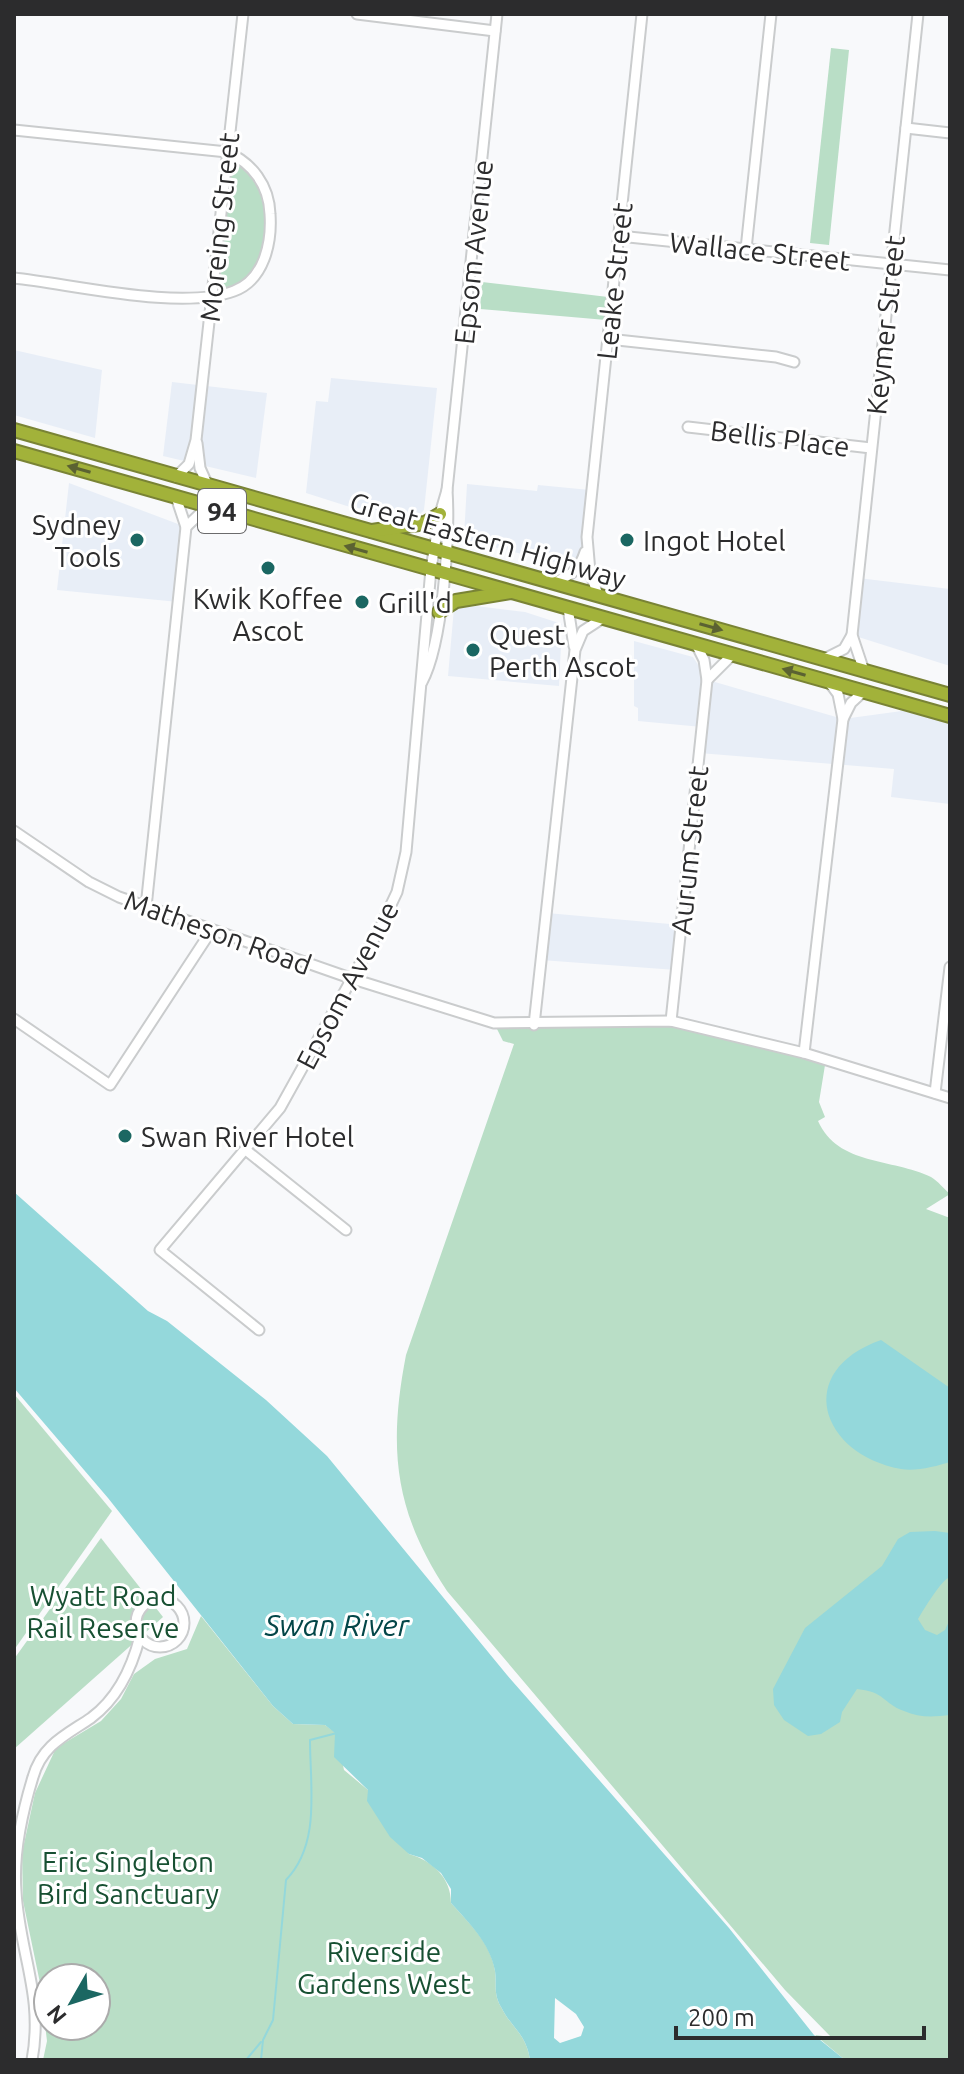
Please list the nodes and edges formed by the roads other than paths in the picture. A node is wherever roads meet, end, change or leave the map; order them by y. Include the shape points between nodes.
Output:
1 (243, 14) edge
2 (357, 14) edge
3 (497, 14) edge
4 (642, 14) edge
5 (771, 14) edge
6 (918, 14) edge
7 (495, 31) junction
8 (906, 128) junction
9 (14, 130) edge
10 (950, 133) edge
11 (227, 152) junction
12 (619, 236) junction
13 (746, 249) junction
14 (892, 265) junction
15 (950, 270) edge
16 (14, 278) edge
17 (210, 297) junction
18 (608, 339) junction
19 (794, 362) dead end
20 (688, 427) dead end
21 (14, 433) edge
22 (196, 440) junction
23 (871, 448) junction
24 (14, 451) edge
25 (106, 477) junction
26 (176, 477) junction
27 (208, 486) junction
28 (447, 490) junction
29 (176, 497) junction
30 (208, 506) junction
31 (440, 514) junction
32 (186, 527) junction
33 (369, 531) junction
34 (433, 549) junction
35 (586, 549) junction
36 (447, 553) junction
37 (431, 569) junction
38 (444, 573) junction
39 (553, 583) junction
40 (511, 592) junction
41 (598, 595) junction
42 (568, 608) junction
43 (439, 612) junction
44 (603, 618) junction
45 (852, 635) junction
46 (696, 644) junction
47 (575, 650) junction
48 (733, 654) junction
49 (824, 659) junction
50 (864, 671) junction
51 (707, 680) junction
52 (829, 681) junction
53 (421, 685) junction
54 (864, 691) junction
55 (950, 695) edge
56 (950, 716) edge
57 (843, 719) junction
58 (14, 831) edge
59 (146, 907) junction
60 (211, 931) junction
61 (950, 967) edge
62 (353, 979) junction
63 (14, 1019) edge
64 (671, 1021) junction
65 (534, 1025) junction
66 (804, 1053) junction
67 (935, 1093) junction
68 (950, 1098) edge
69 (247, 1151) junction
70 (346, 1230) dead end
71 (259, 1330) dead end
72 (140, 1636) junction
73 (32, 2060) edge

1 - 11 street, Moreing Street
2 - 7 street
3 - 7 street, Epsom Avenue
4 - 12 street, Leake Street
5 - 13 street
6 - 8 street, Keymer Street
7 - 28 street, Epsom Avenue
8 - 10 street
8 - 14 street, Keymer Street
9 - 11 street
11 - 17 street, Moreing Street
11 - 17 street via 244,159 261,181 270,208 271,238 253,278 236,291
12 - 13 street, Wallace Street
12 - 18 street, Leake Street
13 - 14 street, Wallace Street
14 - 15 street, Wallace Street
14 - 23 street, Keymer Street
16 - 17 street via 156,296
17 - 22 street, Moreing Street
18 - 19 street
18 - 35 street, Leake Street
20 - 23 street, Bellis Place
21 - 25 highway, 94 via 111,462 114,470
21 - 26 highway, Great Eastern Highway / 94
22 - 26 street, Moreing Street via 189,464
22 - 27 street, Moreing Street
23 - 45 street, Keymer Street
25 -> 24 highway, Great Eastern Highway / 94
25 - 29 highway, Great Eastern Highway / 94
26 - 27 highway, Great Eastern Highway / 94
27 - 33 highway, Great Eastern Highway / 94
28 - 31 street, Epsom Avenue
28 - 36 street, Epsom Avenue
29 - 30 highway, Great Eastern Highway / 94
29 - 32 street
30 - 32 street
37 -> 30 highway, Great Eastern Highway / 94
31 - 33 highway via 425,523
31 - 34 street, Epsom Avenue
32 - 59 street
33 - 34 highway, Great Eastern Highway / 94
34 - 36 highway, Great Eastern Highway / 94
34 - 37 street, Epsom Avenue
35 - 39 street via 580,567
35 - 41 street, Leake Street
36 - 38 street, Epsom Avenue
36 - 39 highway, Great Eastern Highway / 94
37 - 38 highway, Great Eastern Highway / 94
37 - 53 street, Epsom Avenue
38 - 40 highway, Great Eastern Highway / 94
38 - 43 street, Epsom Avenue
39 - 41 highway, Great Eastern Highway / 94
40 - 42 highway, Great Eastern Highway / 94
40 - 43 highway via 456,601
41 -> 49 highway, Great Eastern Highway / 94
42 - 44 highway, Great Eastern Highway / 94
42 - 47 street
43 - 53 street, Epsom Avenue via 435,649
44 - 46 highway, Great Eastern Highway / 94
44 - 47 street via 583,631
45 - 49 street via 844,649
45 - 50 street, Keymer Street
46 - 48 highway, Great Eastern Highway / 94
46 - 51 street, Aurum Street
47 - 65 street
48 - 51 street
52 -> 48 highway, Great Eastern Highway / 94
49 - 50 highway, Great Eastern Highway / 94
50 - 55 highway, Great Eastern Highway / 94
51 - 64 street, Aurum Street
52 - 54 highway, Great Eastern Highway / 94
52 - 57 street
53 - 62 street, Epsom Avenue via 406,852 397,892
54 - 56 highway, Great Eastern Highway / 94
54 - 57 street
57 - 66 street
58 - 59 street, Matheson Road via 89,882
59 - 60 street, Matheson Road
60 - 62 street, Matheson Road
60 - 63 street via 110,1085
61 - 67 street
62 - 65 street, Matheson Road via 494,1023
62 - 69 street, Epsom Avenue via 280,1108
64 - 65 street, Matheson Road via 596,1019
64 - 66 street, Matheson Road
66 - 67 street, Matheson Road
67 - 68 street, Matheson Road
69 - 70 street
69 - 71 street, Epsom Avenue via 160,1250
72 - 72 street via 137,1615 143,1605 159,1599 179,1609 184,1624 172,1643 152,1646
72 - 73 street via 119,1691 93,1716 52,1742 33,1774 16,1852 16,1893 37,2031

